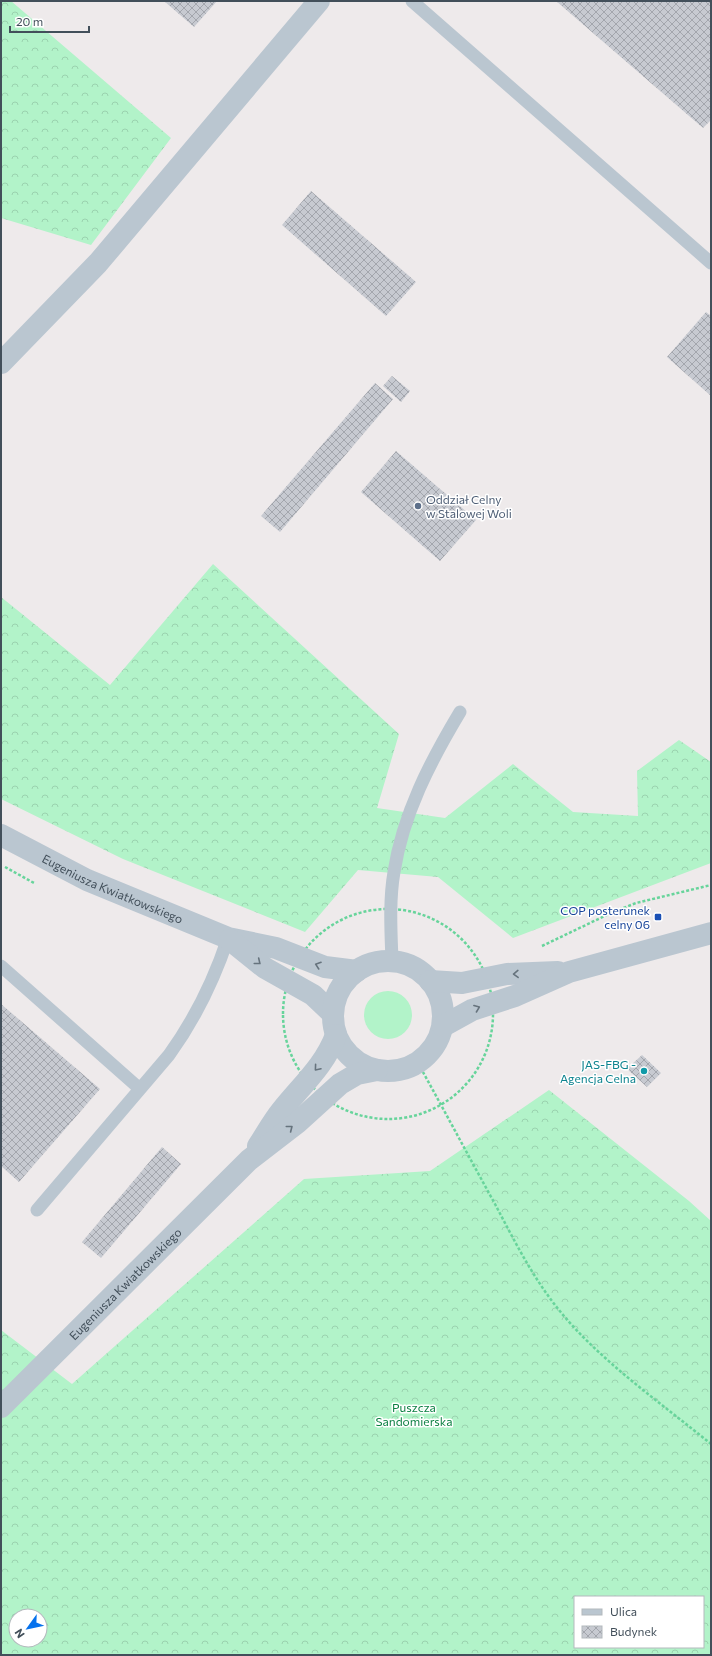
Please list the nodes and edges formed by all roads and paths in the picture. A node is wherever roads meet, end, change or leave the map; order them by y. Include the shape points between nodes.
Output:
1 (320, 1) edge
2 (412, 1) edge
3 (711, 263) edge
4 (1, 363) edge
5 (460, 712) dead end
6 (1, 835) edge
7 (711, 885) edge
8 (391, 908) junction
9 (711, 933) edge
10 (228, 938) junction
11 (538, 949) dead end
12 (298, 958) junction
13 (392, 961) junction
14 (1, 966) edge
15 (485, 969) junction
16 (357, 971) junction
17 (569, 972) junction
18 (288, 979) junction
19 (430, 981) junction
20 (493, 1003) junction
21 (335, 1024) junction
22 (443, 1026) junction
23 (418, 1063) junction
24 (377, 1070) junction
25 (306, 1081) junction
26 (140, 1089) junction
27 (325, 1099) junction
28 (442, 1105) junction
29 (249, 1160) junction
30 (37, 1210) dead end
31 (1, 1407) edge
32 (711, 1444) edge

1 - 4 street via 98,263
2 - 3 lane
5 - 8 lane via 437,750 413,802 399,846
6 - 10 street, Eugeniusza Kwiatkowskiego via 87,880
7 - 11 path via 636,903 612,912
8 - 12 path via 367,910 344,918 323,930
8 - 13 lane
8 - 15 path via 419,913 444,924 465,942
9 - 17 street
10 - 12 street, Eugeniusza Kwiatkowskiego via 276,948
10 -> 18 street, Eugeniusza Kwiatkowskiego via 265,968
10 - 26 lane via 217,968 184,1035
16 -> 12 street, Eugeniusza Kwiatkowskiego via 325,967
12 - 18 path
13 - 16 street via 373,963
13 - 19 street via 420,971
14 - 26 lane
17 -> 15 street via 507,974
15 - 19 street via 462,983
15 - 20 path
16 - 21 street via 344,982 336,997
17 - 20 street
18 - 21 street, Eugeniusza Kwiatkowskiego via 314,995
18 - 25 path via 283,1010 284,1035 290,1053
19 - 22 street via 439,994
22 -> 20 street via 472,1010
20 - 28 path via 494,1017 489,1044 479,1068 463,1089
21 - 24 street via 345,1051 360,1063
21 -> 25 street, Eugeniusza Kwiatkowskiego via 330,1051
22 - 23 street via 438,1041
23 - 24 street via 391,1072
23 - 28 path
24 - 27 street, Eugeniusza Kwiatkowskiego via 357,1074 340,1084
25 - 27 path
25 - 29 street, Eugeniusza Kwiatkowskiego via 281,1111
26 - 30 lane
27 - 28 path via 338,1108 363,1117 390,1120 417,1116
29 -> 27 street, Eugeniusza Kwiatkowskiego
28 - 32 path via 510,1234 541,1286 560,1311 590,1342
29 - 31 street, Eugeniusza Kwiatkowskiego

